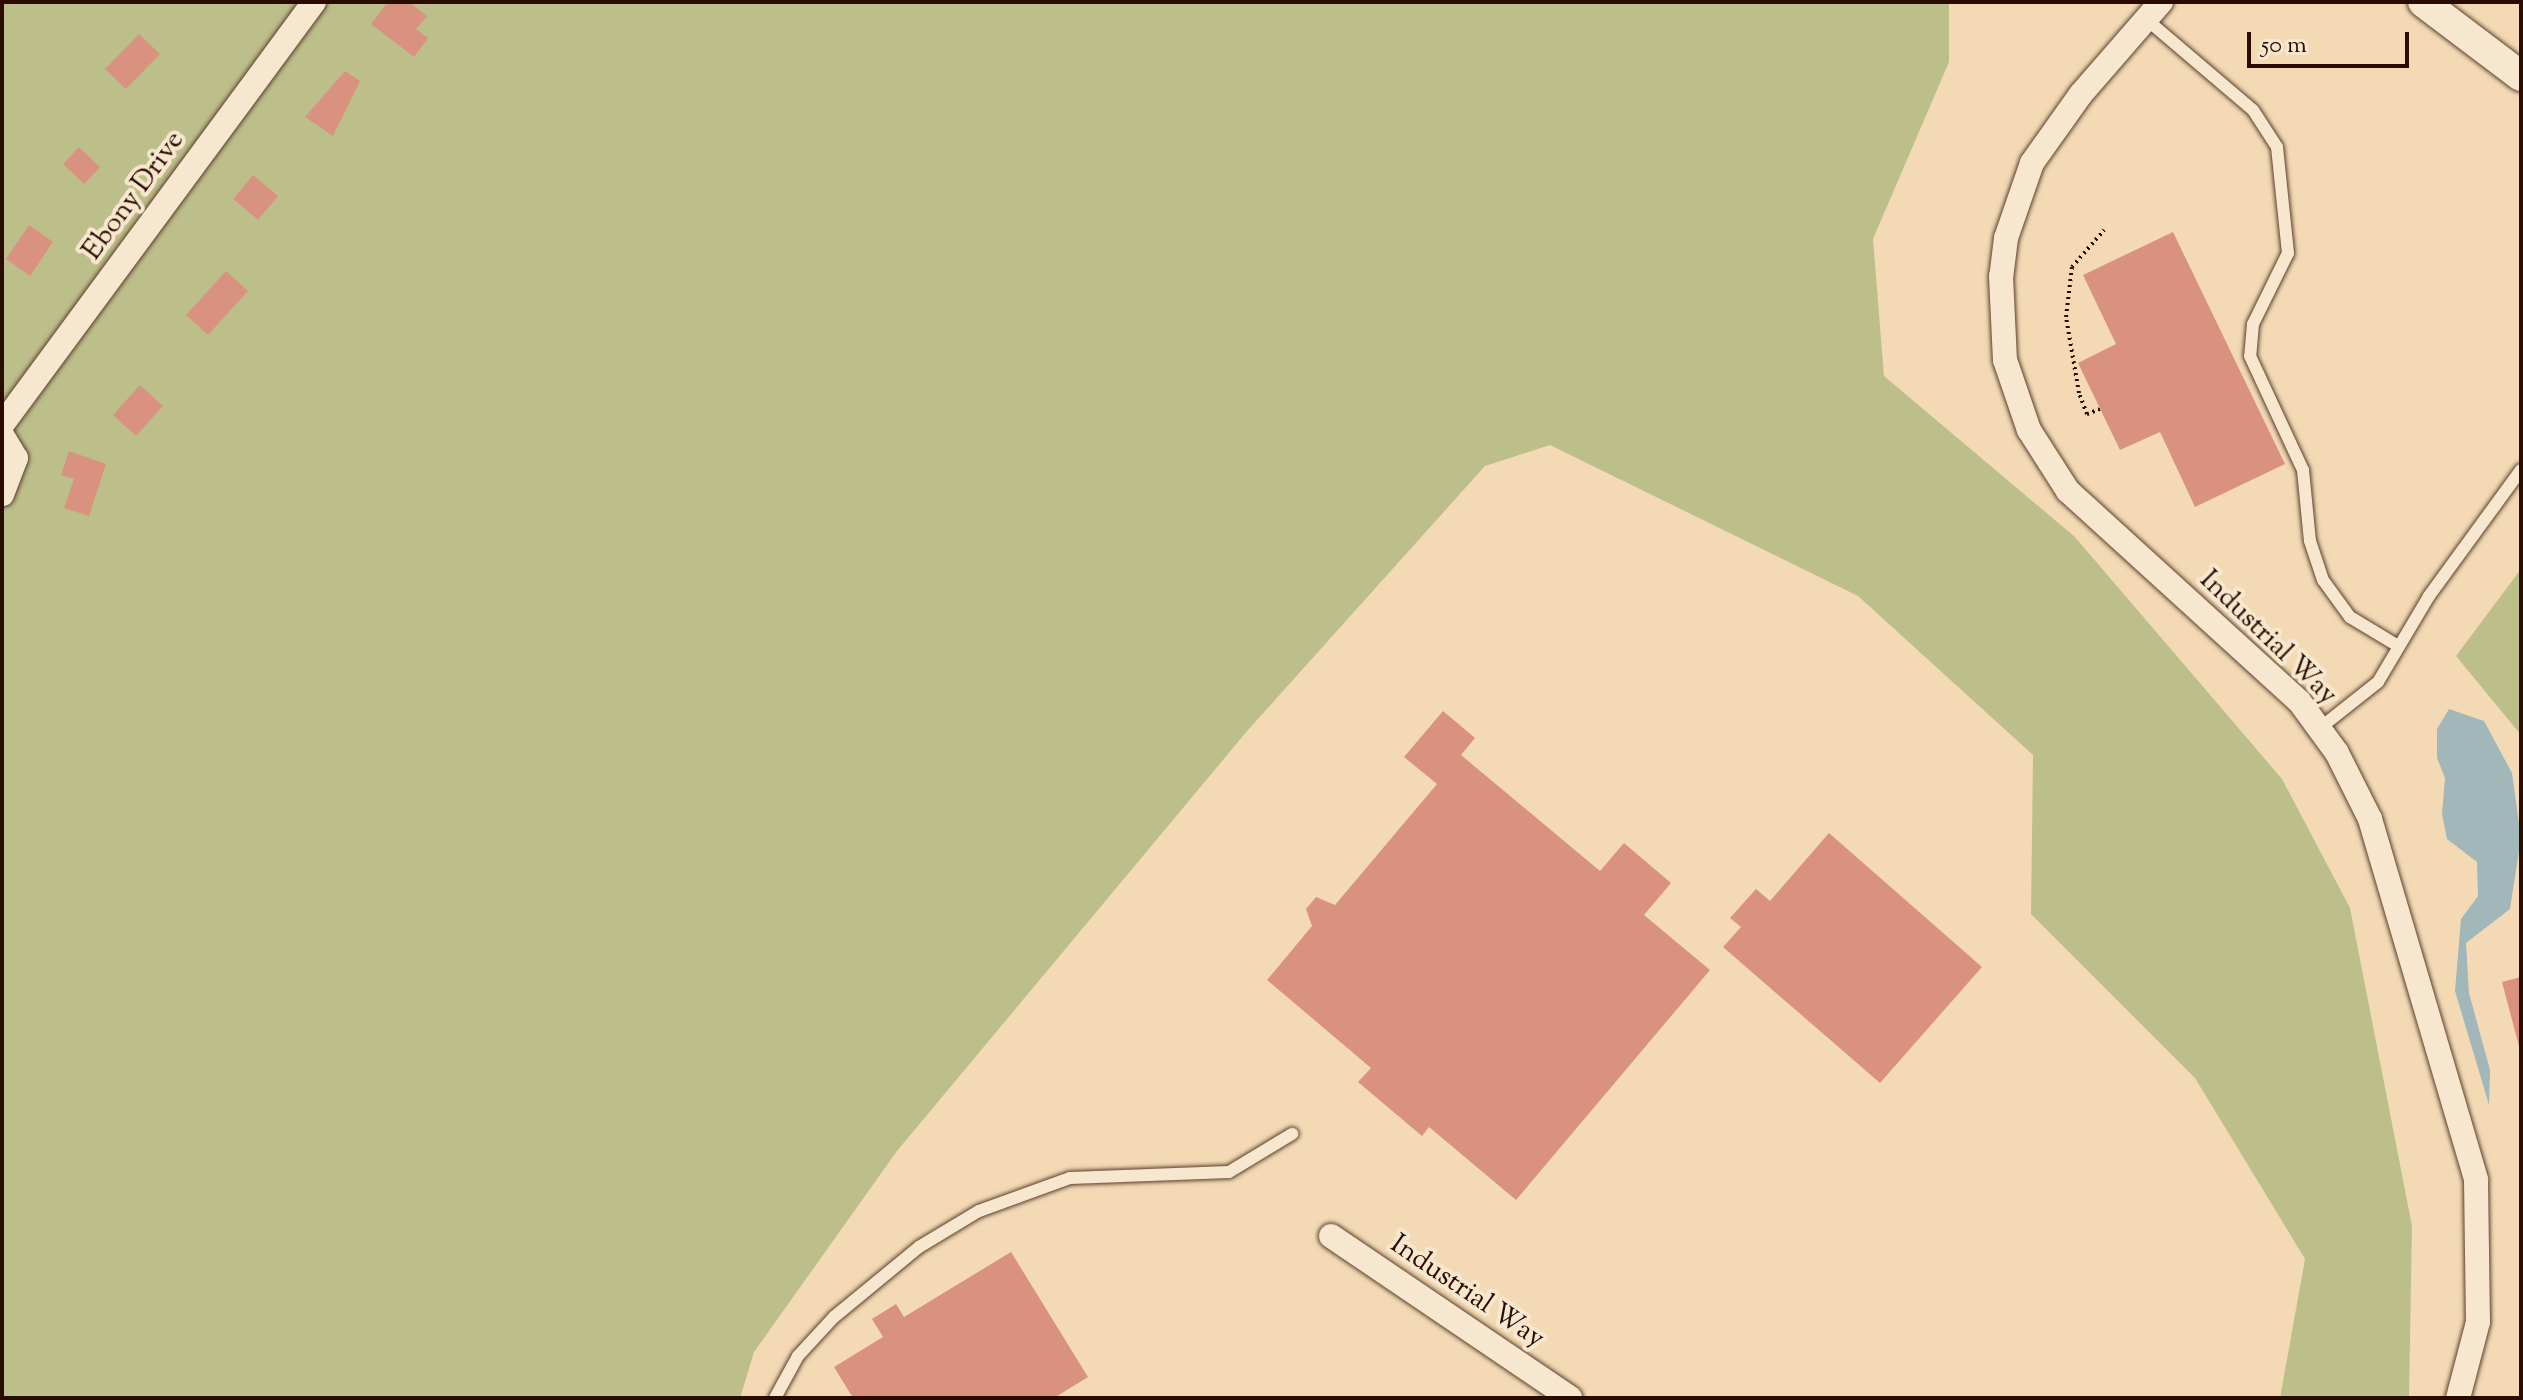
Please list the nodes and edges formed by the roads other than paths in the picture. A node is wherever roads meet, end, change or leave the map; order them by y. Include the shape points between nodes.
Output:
1 (314, 2) edge
2 (2423, 2) edge
3 (2154, 10) edge
4 (2521, 76) edge
5 (2, 425) edge
6 (2, 435) edge
7 (2521, 470) edge
8 (2, 494) edge
9 (2398, 646) junction
10 (2320, 728) junction
11 (1292, 1134) dead end
12 (1331, 1236) dead end
13 (775, 1398) edge
14 (1570, 1398) edge
15 (2458, 1398) edge

1 - 5 street, Ebony Drive
2 - 4 street
3 - 9 lane via 2253,110 2277,147 2288,253 2253,324 2250,356 2303,470 2310,541 2323,580 2350,617
3 - 10 street, Industrial Way via 2054,128 2018,196 2001,276 2005,360 2029,430 2068,491 2273,677
6 - 8 street via 16,458 16,472
7 - 9 lane
9 - 10 lane via 2370,691
10 - 15 street, Industrial Way via 2355,786 2381,849 2476,1180 2478,1322
11 - 13 lane via 1229,1172 1070,1178 979,1211 919,1247 834,1317 798,1356
12 - 14 street, Industrial Way

